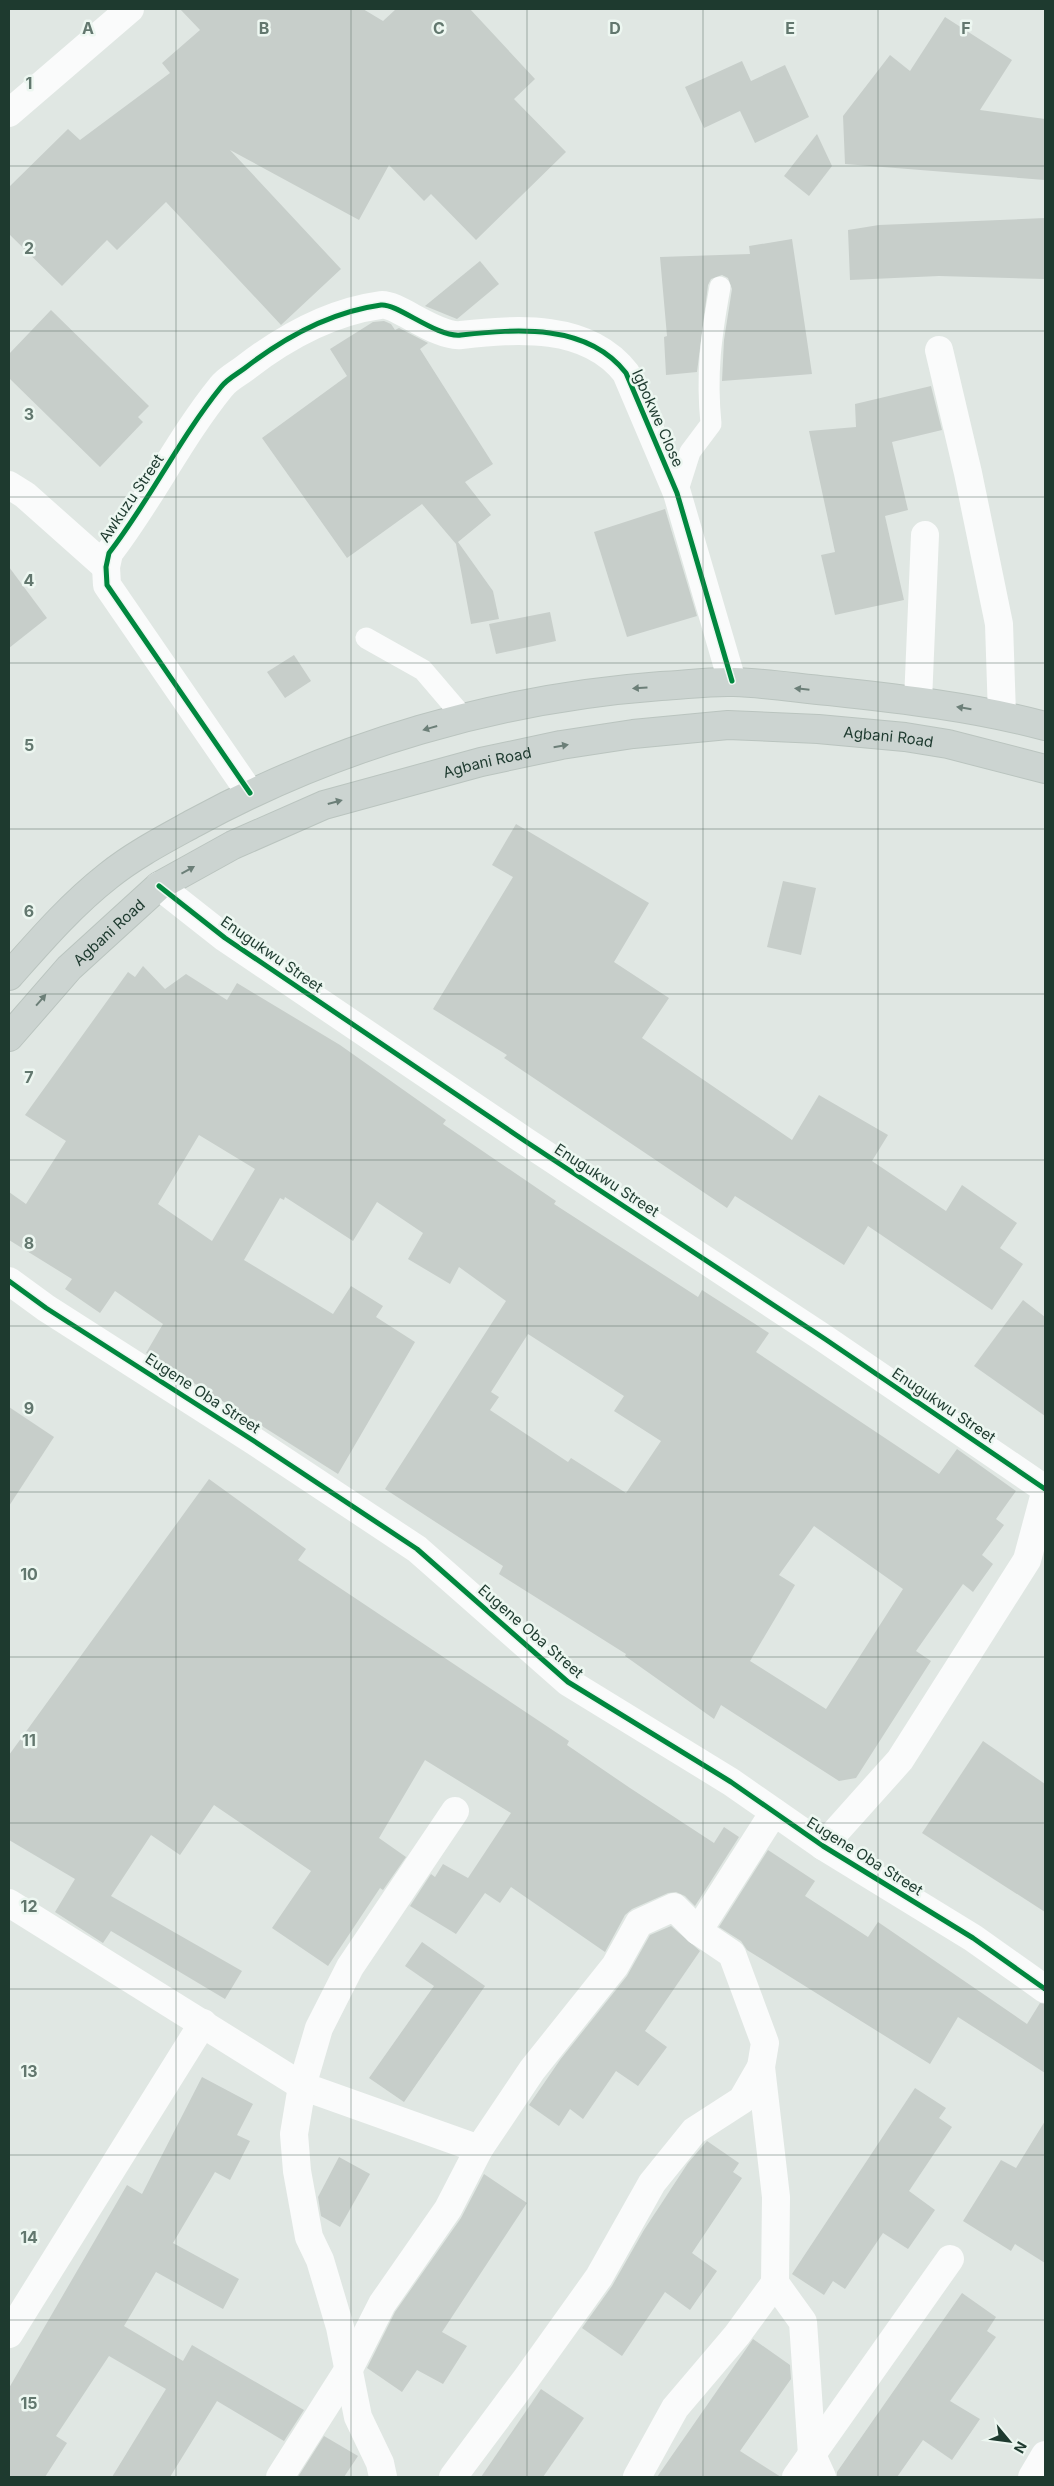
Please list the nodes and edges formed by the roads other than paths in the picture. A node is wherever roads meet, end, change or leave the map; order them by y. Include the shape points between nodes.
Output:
1 (130, 9) edge
2 (9, 113) edge
3 (720, 287) dead end
4 (311, 326) joint
5 (940, 350) dead end
6 (9, 485) edge
7 (677, 493) junction
8 (925, 535) dead end
9 (106, 567) junction
10 (366, 638) dead end
11 (732, 681) junction
12 (918, 701) junction
13 (1002, 714) junction
14 (464, 718) junction
15 (1045, 726) edge
16 (1045, 769) edge
17 (250, 793) junction
18 (159, 886) junction
19 (9, 976) edge
20 (9, 1037) edge
21 (9, 1281) edge
22 (1045, 1490) edge
23 (1045, 1493) edge
24 (455, 1811) dead end
25 (774, 1812) junction
26 (823, 1846) junction
27 (9, 1903) edge
28 (698, 1931) junction
29 (1045, 1989) edge
30 (203, 2023) junction
31 (761, 2067) junction
32 (302, 2086) junction
33 (479, 2149) junction
34 (950, 2259) dead end
35 (775, 2283) junction
36 (9, 2334) edge
37 (350, 2367) junction
38 (1045, 2455) edge
39 (817, 2466) edge
40 (280, 2477) edge
41 (383, 2477) edge
42 (453, 2477) edge
43 (637, 2477) edge
44 (796, 2477) edge
45 (1032, 2477) edge

1 - 2 street
3 - 7 lane via 709,348 711,424 690,452
4 - 7 street, Igbokwe Close via 340,314 383,304 453,336 517,330 550,332 589,343 615,359 626,373
4 - 9 street, Awkuzu Street via 277,343 222,385 109,553
5 - 13 street via 999,624
6 - 9 street via 25,495
7 - 11 street, Igbokwe Close
8 - 12 street
9 - 17 street, Awkuzu Street via 107,585
10 - 14 lane via 423,670
12 -> 11 main road
11 -> 14 main road via 616,690 542,701
13 -> 12 main road
13 - 15 main road
14 -> 17 main road via 370,745
18 -> 16 main road, Agbani Road via 233,845 324,805 481,762 633,734 728,725 818,729 948,744
17 - 19 main road via 152,846 108,875 54,925
20 -> 18 main road, Agbani Road via 69,968
18 - 22 street, Enugukwu Street via 225,938
21 - 25 street, Eugene Oba Street via 417,1549 568,1682
23 - 26 street via 1022,1568 900,1760
24 - 32 street via 350,1967 318,2028
25 - 26 street, Eugene Oba Street
25 - 28 street
26 - 29 street, Eugene Oba Street via 973,1938
27 - 30 street
28 - 31 street via 732,1954 765,2044
28 - 33 street via 674,1907 639,1922 615,1966 532,2070
30 - 32 street
30 - 36 street
31 - 35 street via 776,2197
31 - 42 street via 742,2100 694,2131 652,2183 599,2277
32 - 33 street
32 - 37 street via 294,2134 297,2172 309,2237 323,2270
33 - 37 street via 448,2209 382,2304
34 - 39 street
35 - 39 street via 803,2322
35 - 43 street via 737,2335 675,2408
37 - 40 street
37 - 41 street via 358,2417 380,2463
38 - 45 street
39 - 44 street

